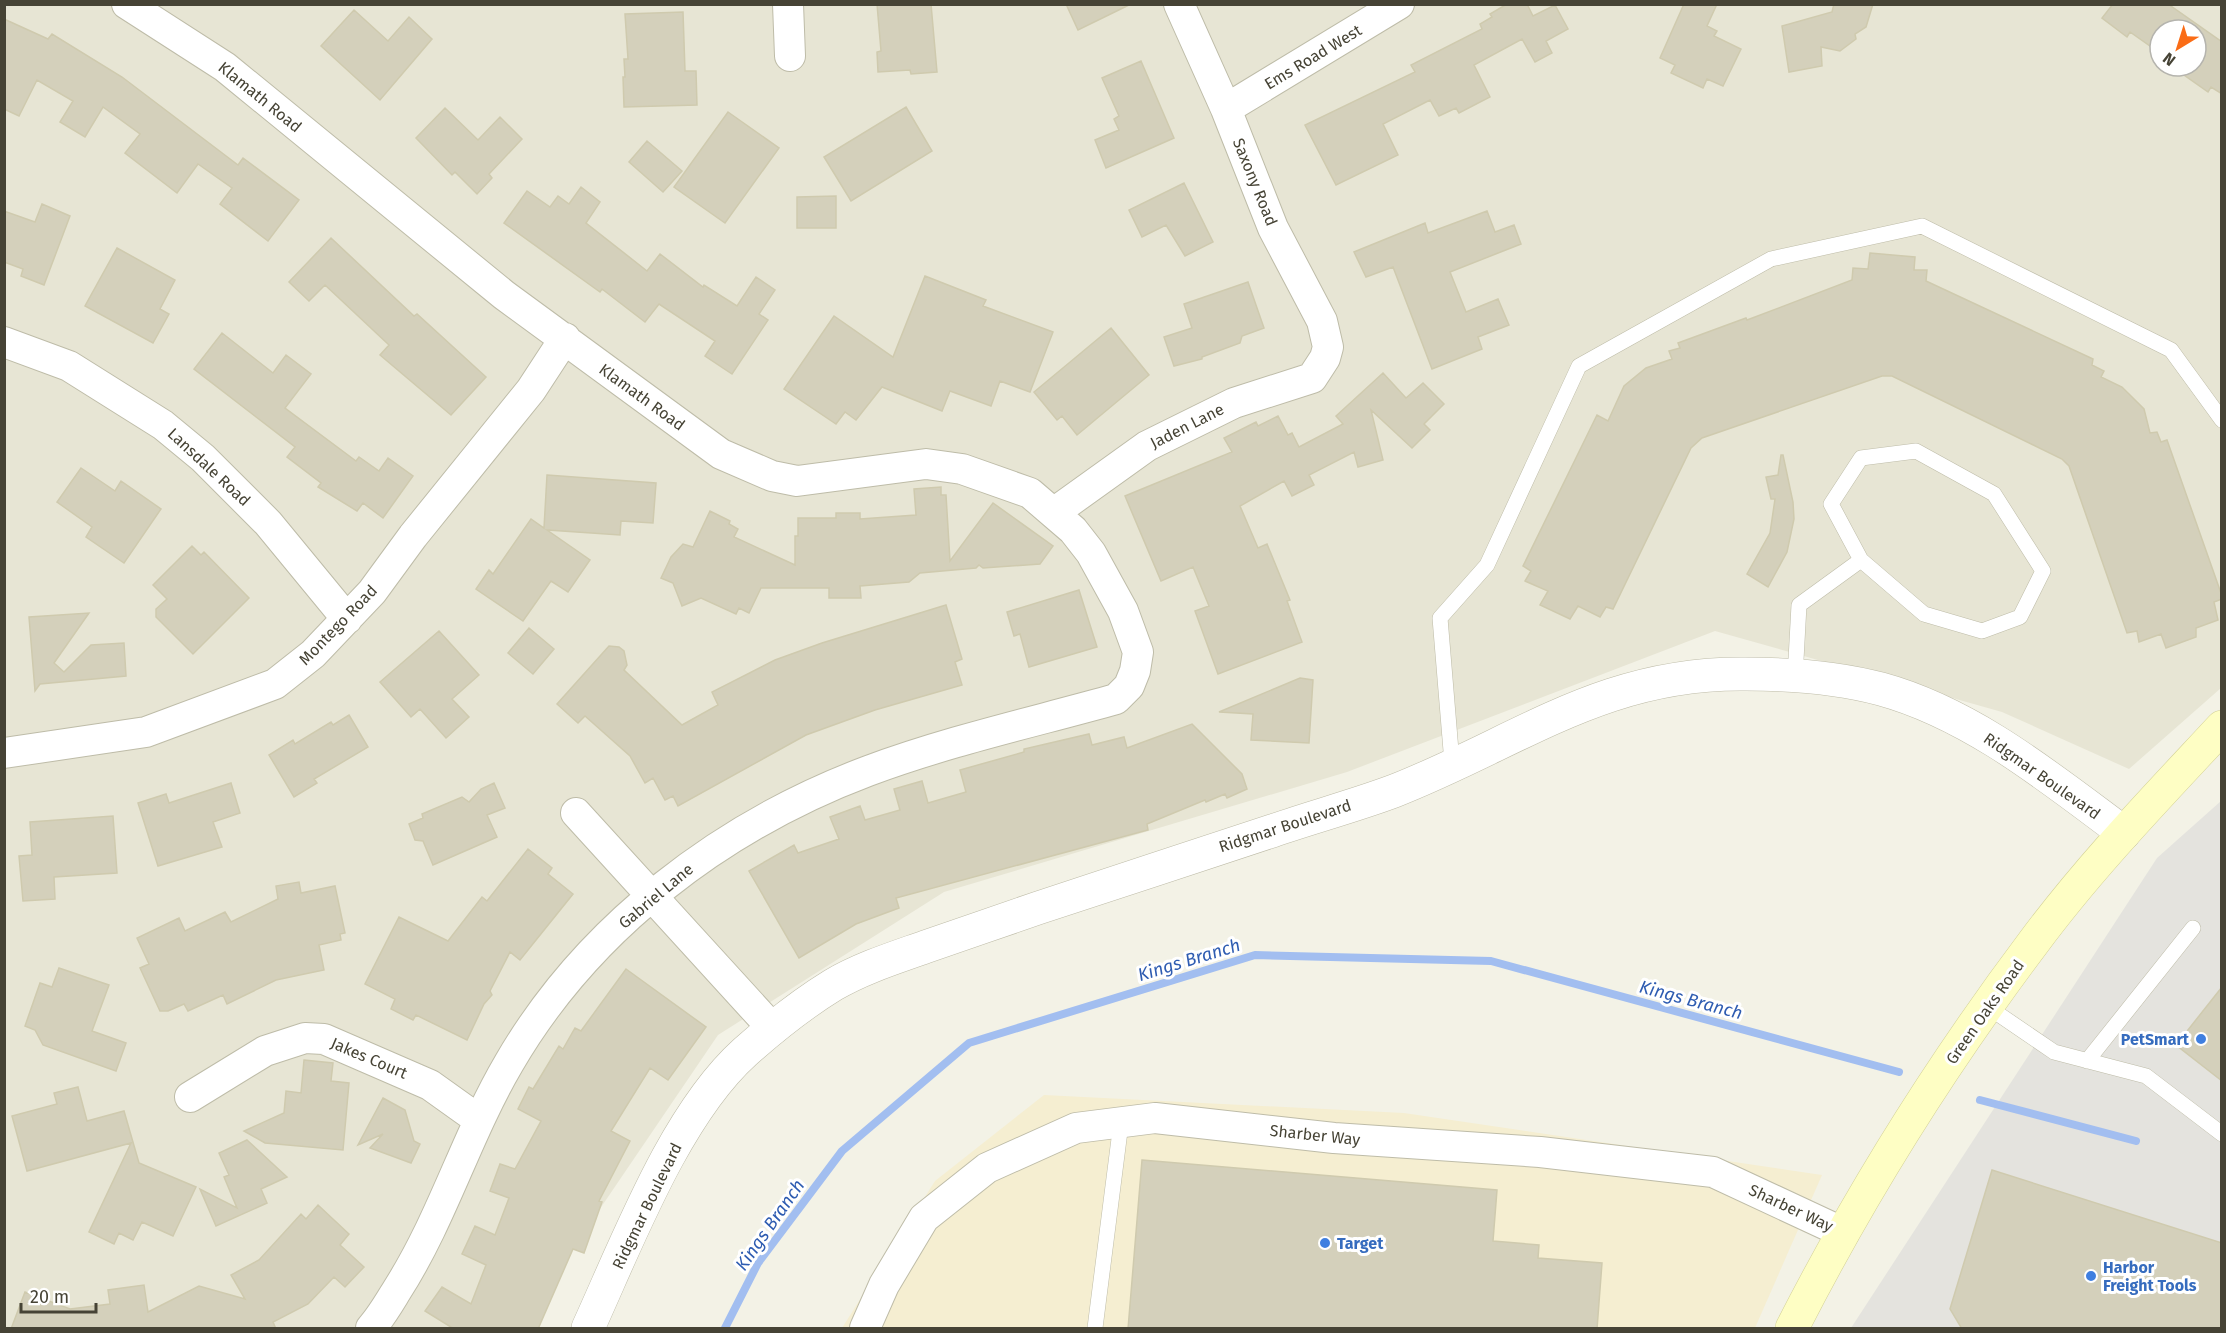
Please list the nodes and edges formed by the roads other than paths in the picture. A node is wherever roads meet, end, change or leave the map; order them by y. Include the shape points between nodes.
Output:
1 (127, 4) edge
2 (788, 4) edge
3 (1179, 4) edge
4 (1399, 4) edge
5 (790, 56) dead end
6 (1227, 109) junction
7 (565, 339) junction
8 (4, 342) edge
9 (1325, 358) joint
10 (2222, 420) edge
11 (1055, 512) junction
12 (1861, 560) junction
13 (347, 619) junction
14 (1795, 678) junction
15 (1129, 686) joint
16 (2222, 727) edge
17 (4, 753) edge
18 (1452, 764) junction
19 (576, 813) dead end
20 (2124, 833) junction
21 (652, 896) junction
22 (2193, 928) dead end
23 (1988, 1007) junction
24 (773, 1029) junction
25 (2087, 1061) junction
26 (190, 1097) dead end
27 (479, 1120) junction
28 (1121, 1123) junction
29 (2222, 1134) edge
30 (1844, 1233) junction
31 (371, 1329) edge
32 (588, 1329) edge
33 (865, 1329) edge
34 (1095, 1329) edge
35 (1792, 1329) edge

1 - 7 street, Klamath Road via 225,67 504,295
2 - 5 street
3 - 6 street, Saxony Road
4 - 6 street, Ems Road West
6 - 9 street, Saxony Road via 1273,228 1322,321 1328,346
7 - 11 street, Klamath Road via 721,454 772,476 797,481 926,464 992,477 1030,493
7 - 13 street, Montego Road via 531,390
8 - 13 street, Lansdale Road via 69,366 163,425 203,458 268,523
9 - 11 street, Jaden Lane via 1312,378 1234,403 1147,446
10 - 18 lane via 2171,350 1922,226 1771,260 1579,366 1487,565 1440,618
11 - 15 street, Klamath Road via 1091,553 1123,611 1138,652
12 - 12 lane via 1924,614 1982,631 2020,617 2043,571 1994,494 1916,451 1861,458 1831,504
12 - 14 lane via 1799,605
13 - 17 street, Montego Road via 313,654 275,684 146,732
14 - 18 street, Ridgmar Boulevard via 1691,674 1620,690 1564,710
14 - 20 street, Ridgmar Boulevard via 1880,689 1917,701 1999,742
15 - 21 street, Gabriel Lane via 1116,699 868,771 785,807 715,849
16 - 20 main road, Green Oaks Road
18 - 24 street, Ridgmar Boulevard via 1395,790 870,966 831,986
19 - 21 street
20 - 23 main road, Green Oaks Road via 2034,942
21 - 24 street
21 - 27 street, Gabriel Lane via 587,955 535,1021
22 - 25 lane
23 - 25 lane via 2054,1052
23 - 30 main road, Green Oaks Road via 1924,1097
24 - 32 street, Ridgmar Boulevard via 715,1084 675,1146
25 - 29 lane via 2146,1076
26 - 27 street, Jakes Court via 265,1051 305,1038 324,1039 430,1085
27 - 31 street, Gabriel Lane via 411,1268
28 - 30 street, Sharber Way via 1155,1118 1334,1138 1540,1152 1713,1172
28 - 33 street, Sharber Way via 1076,1128 987,1168 924,1218 884,1285
28 - 34 lane
30 - 35 main road, Green Oaks Road

